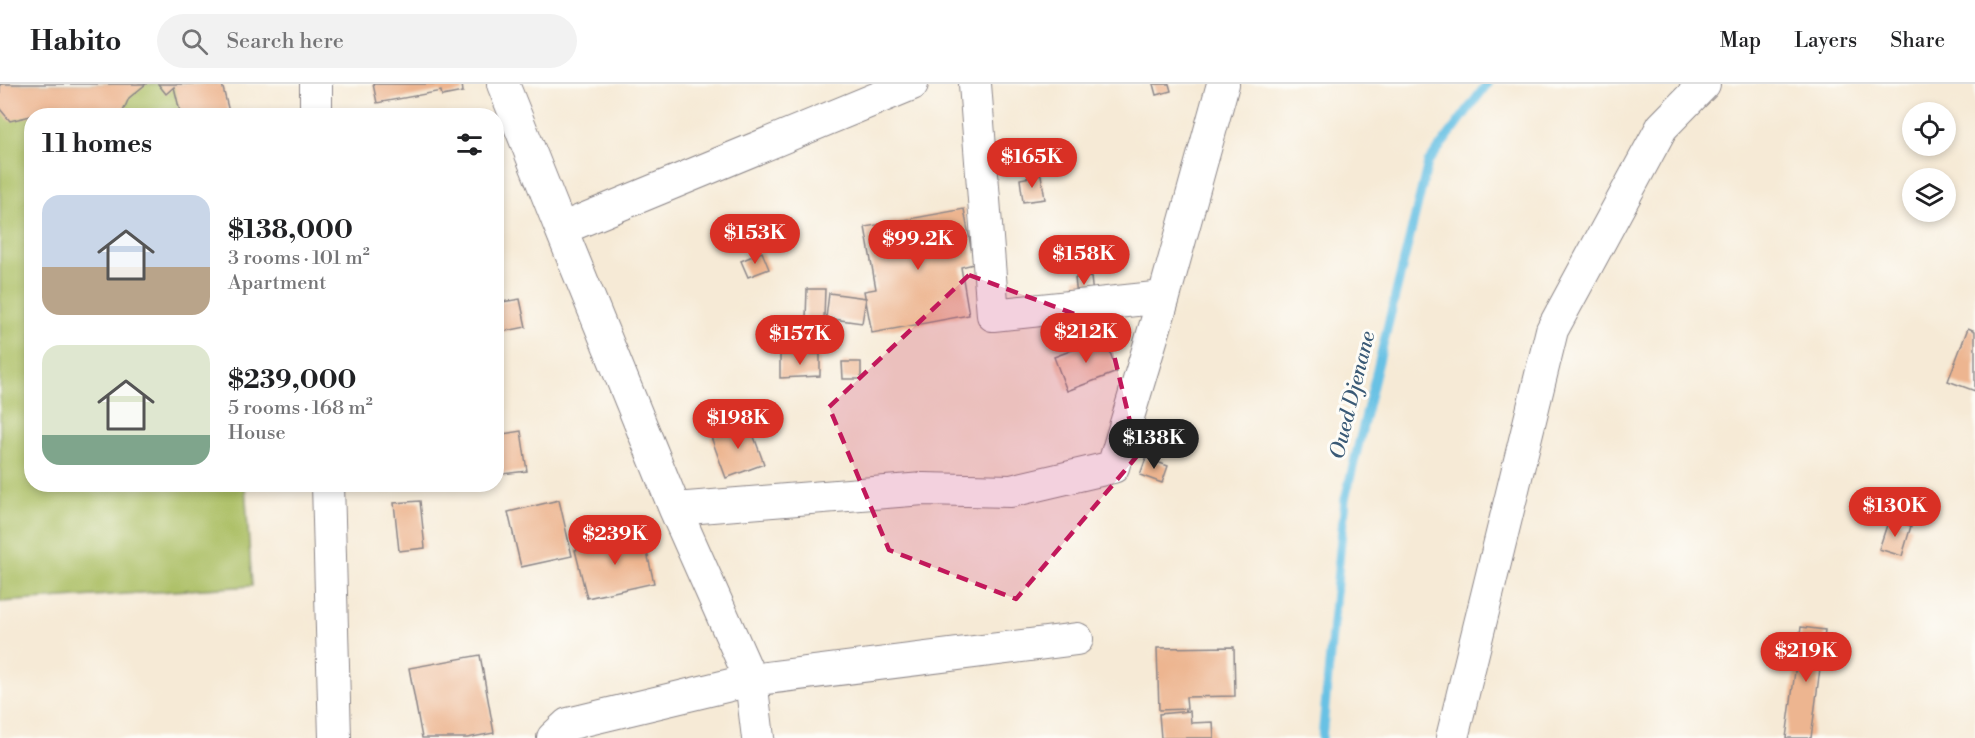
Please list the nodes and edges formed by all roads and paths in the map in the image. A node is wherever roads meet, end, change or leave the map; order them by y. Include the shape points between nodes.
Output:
1 (316, 84) edge
2 (503, 84) edge
3 (912, 84) edge
4 (975, 84) edge
5 (1223, 84) edge
6 (1704, 84) edge
7 (316, 108) edge
8 (561, 229) junction
9 (1164, 297) junction
10 (328, 492) edge
11 (675, 509) junction
12 (1077, 639) dead end
13 (751, 680) junction
14 (335, 738) edge
15 (553, 738) edge
16 (758, 738) edge
17 (1452, 738) edge

1 - 7 street
2 - 8 street
3 - 8 street
4 - 9 street via 993,315
5 - 9 street
6 - 17 street via 1662,127 1552,330
8 - 11 street
9 - 11 street via 1113,467 1011,491 923,489
10 - 14 street
11 - 13 street
12 - 13 street
13 - 15 street via 568,724
13 - 16 street

